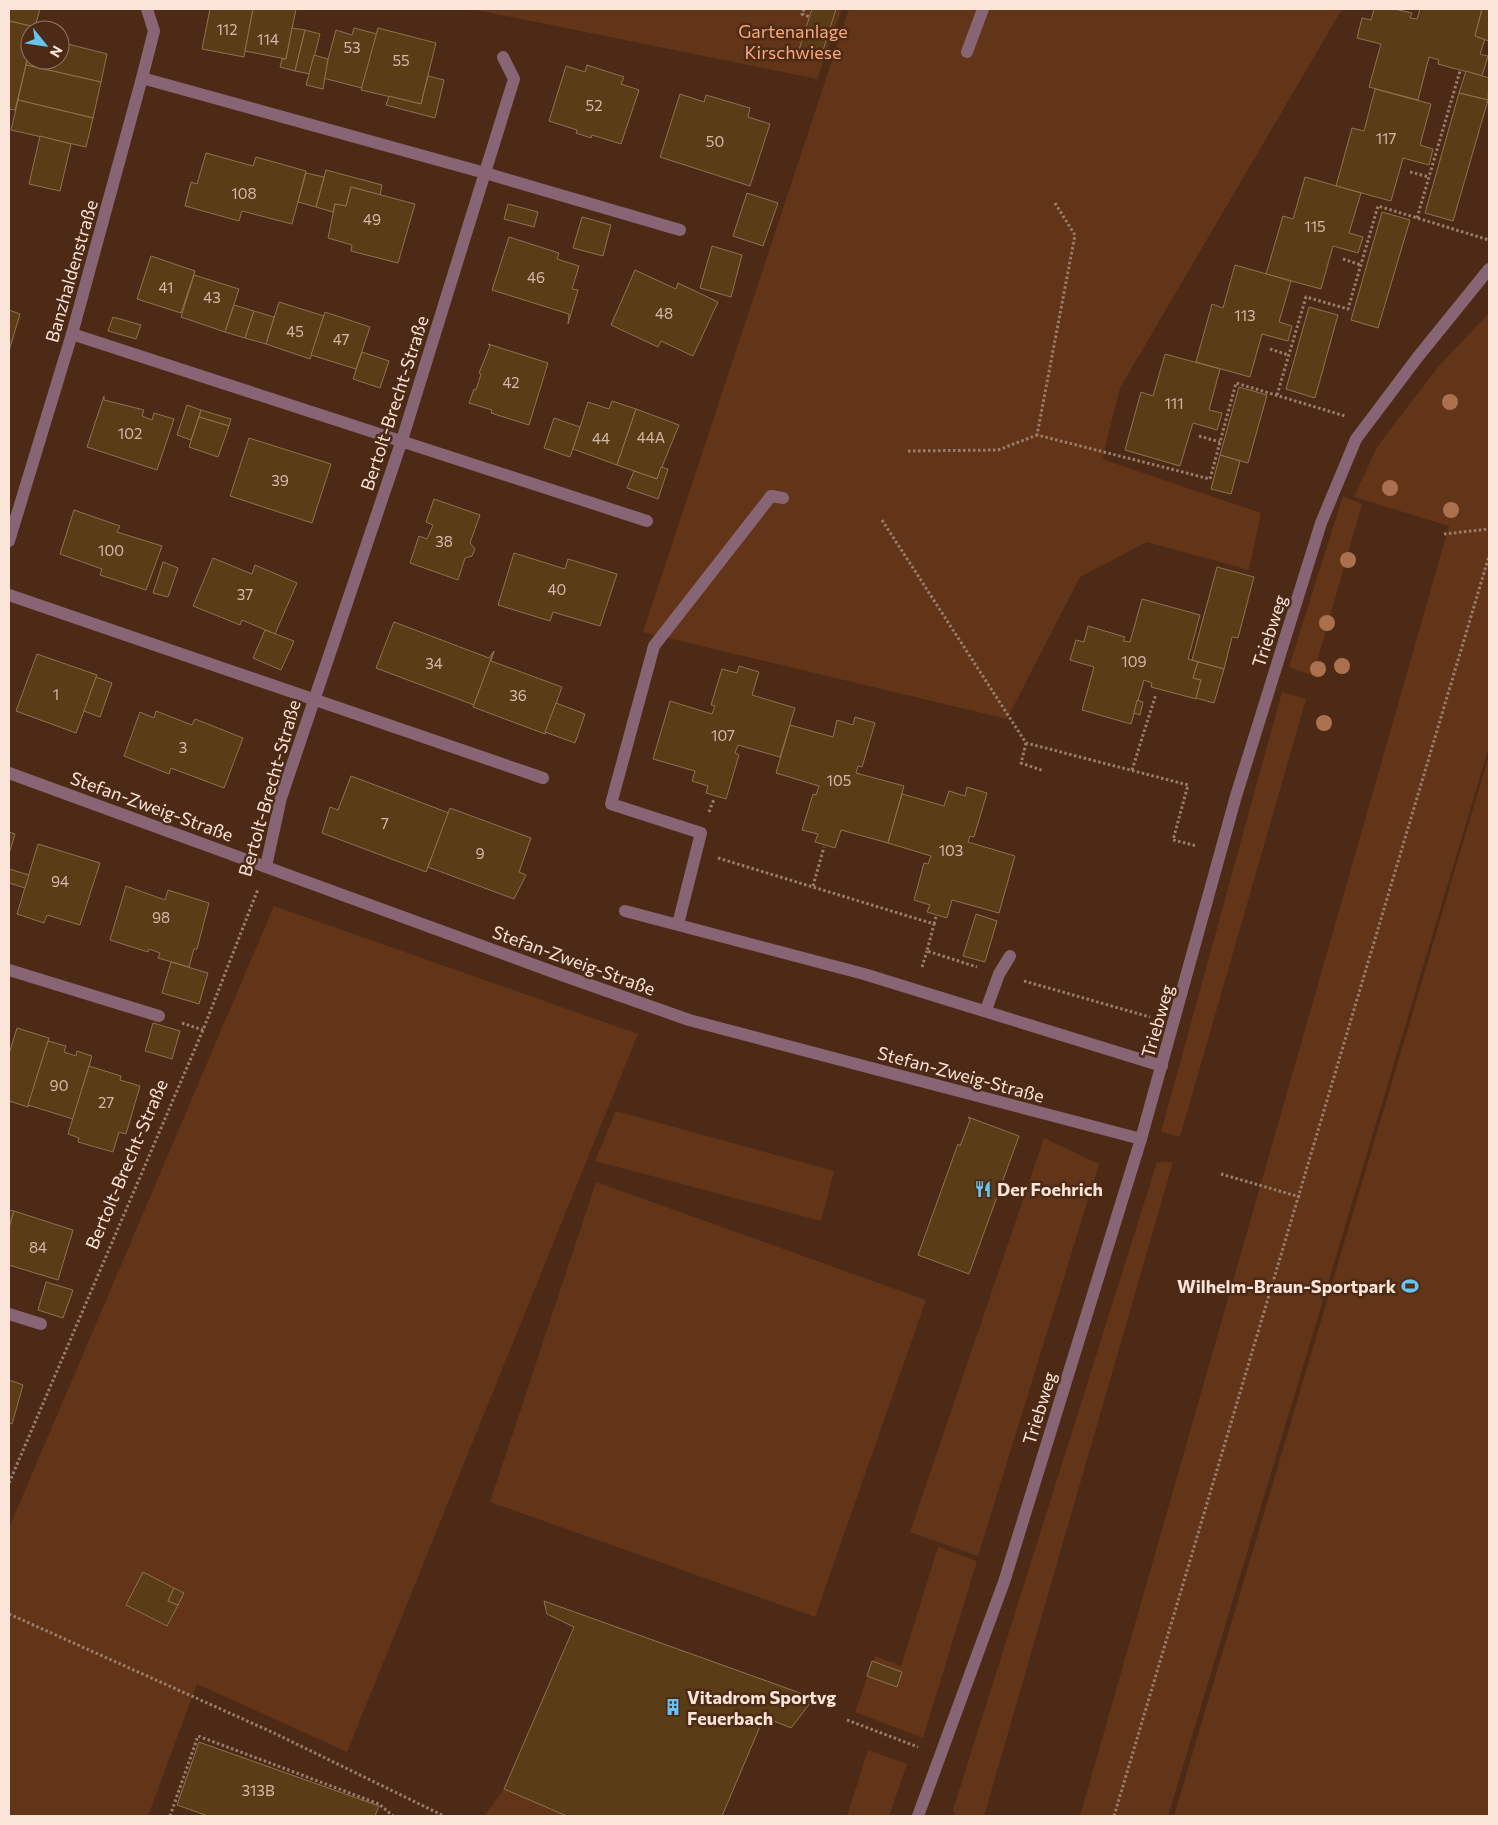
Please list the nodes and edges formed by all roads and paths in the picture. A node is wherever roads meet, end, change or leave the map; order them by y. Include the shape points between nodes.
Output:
1 (147, 9) edge
2 (804, 9) edge
3 (983, 9) edge
4 (810, 17) dead end
5 (967, 52) dead end
6 (503, 57) dead end
7 (1460, 72) dead end
8 (142, 78) junction
9 (1410, 172) dead end
10 (485, 173) junction
11 (1429, 178) junction
12 (1055, 203) dead end
13 (1417, 218) junction
14 (680, 230) dead end
15 (1489, 240) edge
16 (1343, 259) dead end
17 (1361, 265) junction
18 (1489, 269) edge
19 (72, 334) junction
20 (1270, 350) dead end
21 (1288, 355) junction
22 (1278, 395) junction
23 (1368, 424) junction
24 (1037, 435) junction
25 (1199, 436) dead end
26 (402, 440) junction
27 (1220, 442) junction
28 (908, 451) dead end
29 (783, 498) dead end
30 (882, 520) dead end
31 (646, 521) dead end
32 (1489, 529) edge
33 (1444, 534) dead end
34 (9, 541) edge
35 (1489, 556) edge
36 (9, 595) edge
37 (1156, 694) dead end
38 (313, 702) junction
39 (1026, 743) junction
40 (1132, 770) junction
41 (1044, 771) dead end
42 (9, 773) edge
43 (543, 778) dead end
44 (1173, 840) dead end
45 (824, 848) dead end
46 (696, 851) junction
47 (266, 866) junction
48 (813, 886) junction
49 (626, 911) dead end
50 (936, 917) dead end
51 (678, 924) junction
52 (934, 924) junction
53 (1010, 956) dead end
54 (9, 970) edge
55 (999, 974) junction
56 (986, 1010) junction
57 (160, 1016) dead end
58 (1175, 1024) junction
59 (1162, 1066) junction
60 (1141, 1139) junction
61 (1221, 1174) dead end
62 (1300, 1197) junction
63 (9, 1314) edge
64 (41, 1324) dead end
65 (9, 1483) edge
66 (9, 1614) edge
67 (847, 1720) dead end
68 (940, 1755) junction
69 (170, 1816) edge
70 (393, 1816) edge
71 (441, 1816) edge
72 (918, 1816) edge
73 (1114, 1816) edge

1 - 8 street, Banzhaldenstraße via 154,30
2 - 4 path via 802,14
3 - 5 street
6 - 10 street, Bertolt-Brecht-Straße via 514,80
7 - 11 path
8 - 10 street
8 - 19 street, Banzhaldenstraße
9 - 11 path
10 - 14 street
10 - 26 street, Bertolt-Brecht-Straße
11 - 13 path
12 - 24 path via 1075,235
13 - 15 path
13 - 17 path via 1378,206
16 - 17 path
17 - 21 path via 1348,309 1306,296
18 - 23 street, Triebweg
19 - 26 street
19 - 34 street, Banzhaldenstraße
20 - 21 path
21 - 22 path
22 - 23 path
22 - 27 path via 1236,383
23 - 58 street, Triebweg via 1356,439 1316,541 1236,796
24 - 27 path via 1210,479
24 - 28 path via 998,450
25 - 27 path
26 - 31 street
26 - 38 street, Bertolt-Brecht-Straße
29 - 46 street via 771,496 654,646 612,804 701,834
30 - 39 path
32 - 33 path
35 - 62 path
36 - 38 street
37 - 40 path
38 - 43 street
38 - 47 street, Bertolt-Brecht-Straße via 281,798
39 - 40 path
39 - 41 path via 1021,763
40 - 44 path via 1188,785
42 - 47 street, Stefan-Zweig-Straße
45 - 48 path
46 - 48 path
46 - 51 street
47 - 60 street, Stefan-Zweig-Straße via 689,1020
47 - 65 path, Bertolt-Brecht-Straße via 203,1030
48 - 52 path
49 - 51 street
50 - 52 path
51 - 56 street
52 - 55 path via 927,951
53 - 55 street
54 - 57 street
55 - 56 street
55 - 58 path
56 - 59 street
58 - 59 street, Triebweg
59 - 60 street, Triebweg
60 - 68 street, Triebweg via 1004,1582
61 - 62 path
62 - 73 path
63 - 64 street
66 - 71 path via 274,1733
67 - 68 path
68 - 72 street, Triebweg
69 - 70 path via 198,1736 379,1804

